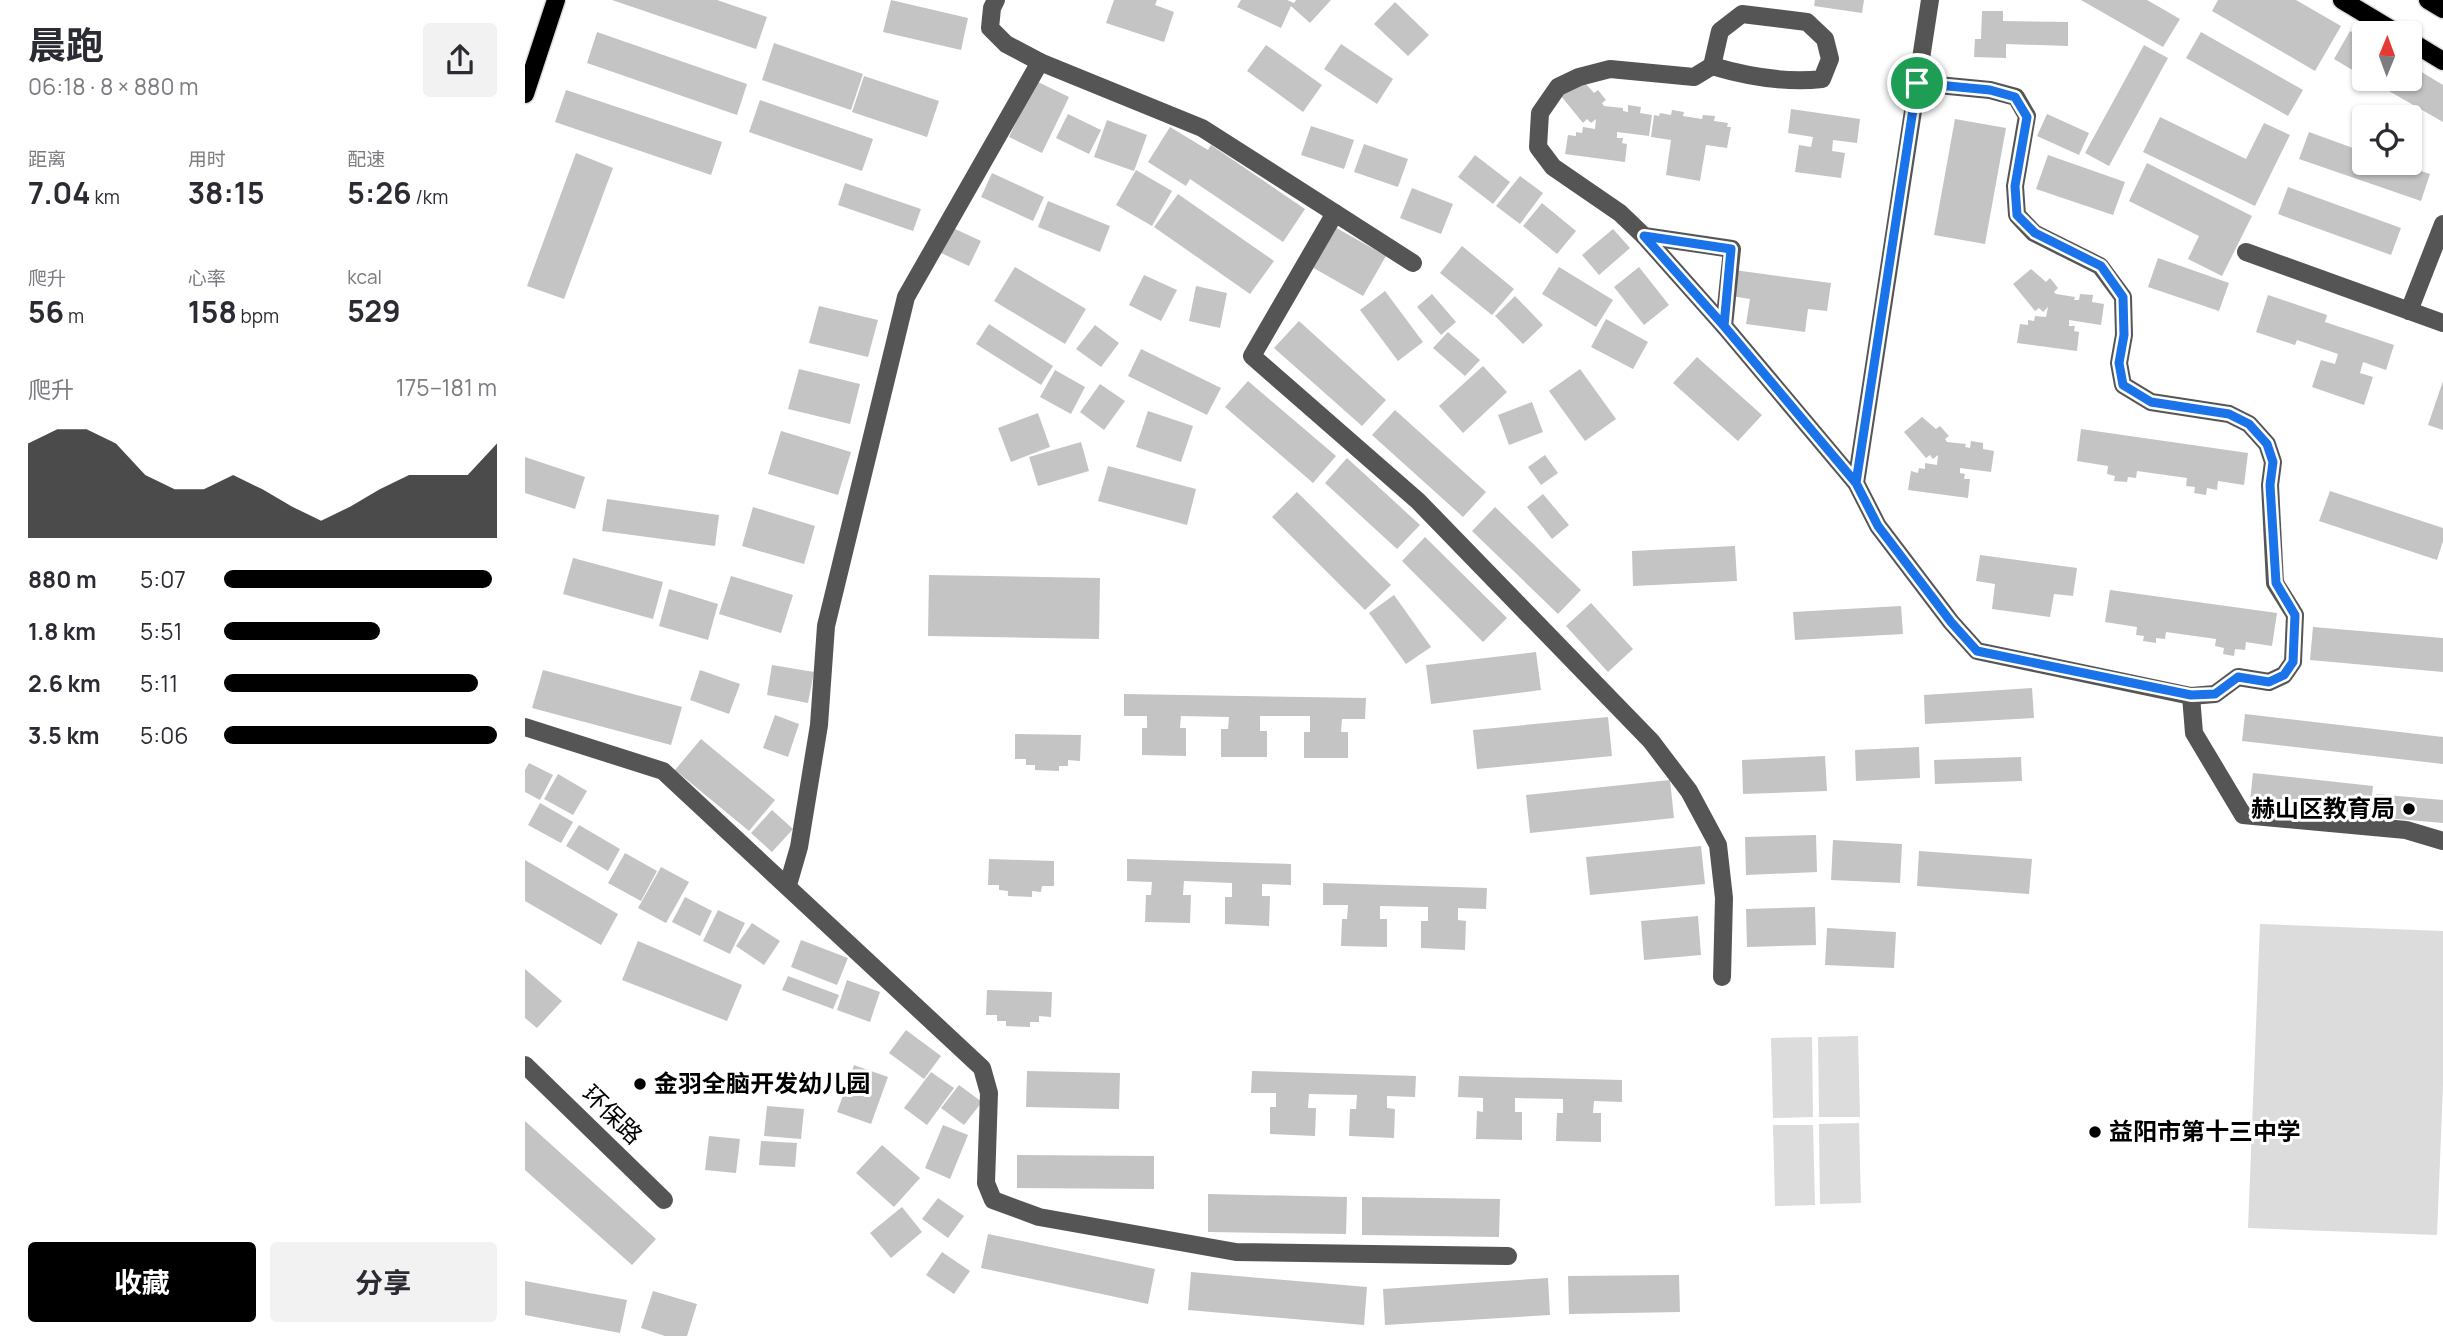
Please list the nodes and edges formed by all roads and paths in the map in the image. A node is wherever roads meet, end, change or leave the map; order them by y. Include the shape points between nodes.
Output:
1 (556, 0) edge
2 (996, 0) edge
3 (1930, 0) edge
4 (2342, 0) edge
5 (2428, 0) edge
6 (2443, 9) edge
7 (2377, 21) edge
8 (2422, 48) edge
9 (2443, 61) edge
10 (1040, 62) junction
11 (1711, 66) junction
12 (1917, 83) junction
13 (525, 94) edge
14 (1335, 213) junction
15 (2443, 224) edge
16 (1644, 236) junction
17 (2246, 252) dead end
18 (1413, 263) dead end
19 (2409, 311) junction
20 (2443, 323) edge
21 (1724, 326) junction
22 (1856, 483) junction
23 (2191, 695) junction
24 (525, 727) edge
25 (2443, 841) edge
26 (787, 885) junction
27 (1722, 977) dead end
28 (525, 1065) edge
29 (664, 1200) dead end
30 (1508, 1256) dead end

1 - 13 main road
2 - 10 street via 990,28 1006,44
3 - 12 street
4 - 7 main road
5 - 6 main road
8 - 9 main road
10 - 14 street via 1202,128
10 - 26 street via 906,297 826,626 818,725 799,847
11 - 11 street via 1720,31 1742,15 1807,22 1825,39 1830,59 1822,79 1803,81
11 - 16 street via 1694,78 1610,68 1558,87 1540,113 1538,147 1553,167 1620,213
12 - 22 street
12 - 23 street via 2015,97 2027,117 2015,186 2017,215 2035,233 2101,266 2123,297 2119,363 2123,385 2151,402 2229,414 2249,424 2267,444 2273,462 2270,485 2276,583 2295,615 2293,662 2284,675 2269,682 2238,677 2215,694
14 - 18 street
14 - 27 street via 1252,356 1418,501 1658,751 1689,791 1717,845 1724,898
15 - 19 street
16 - 21 street
16 - 21 street via 1731,249
17 - 19 street
19 - 20 street
21 - 22 street
22 - 23 street via 1878,526 1977,651
23 - 25 street via 2194,733 2243,815 2406,830
24 - 26 street via 663,771
26 - 30 street via 982,1068 989,1094 986,1183 993,1200 1039,1217 1235,1252
28 - 29 street, 环保路

